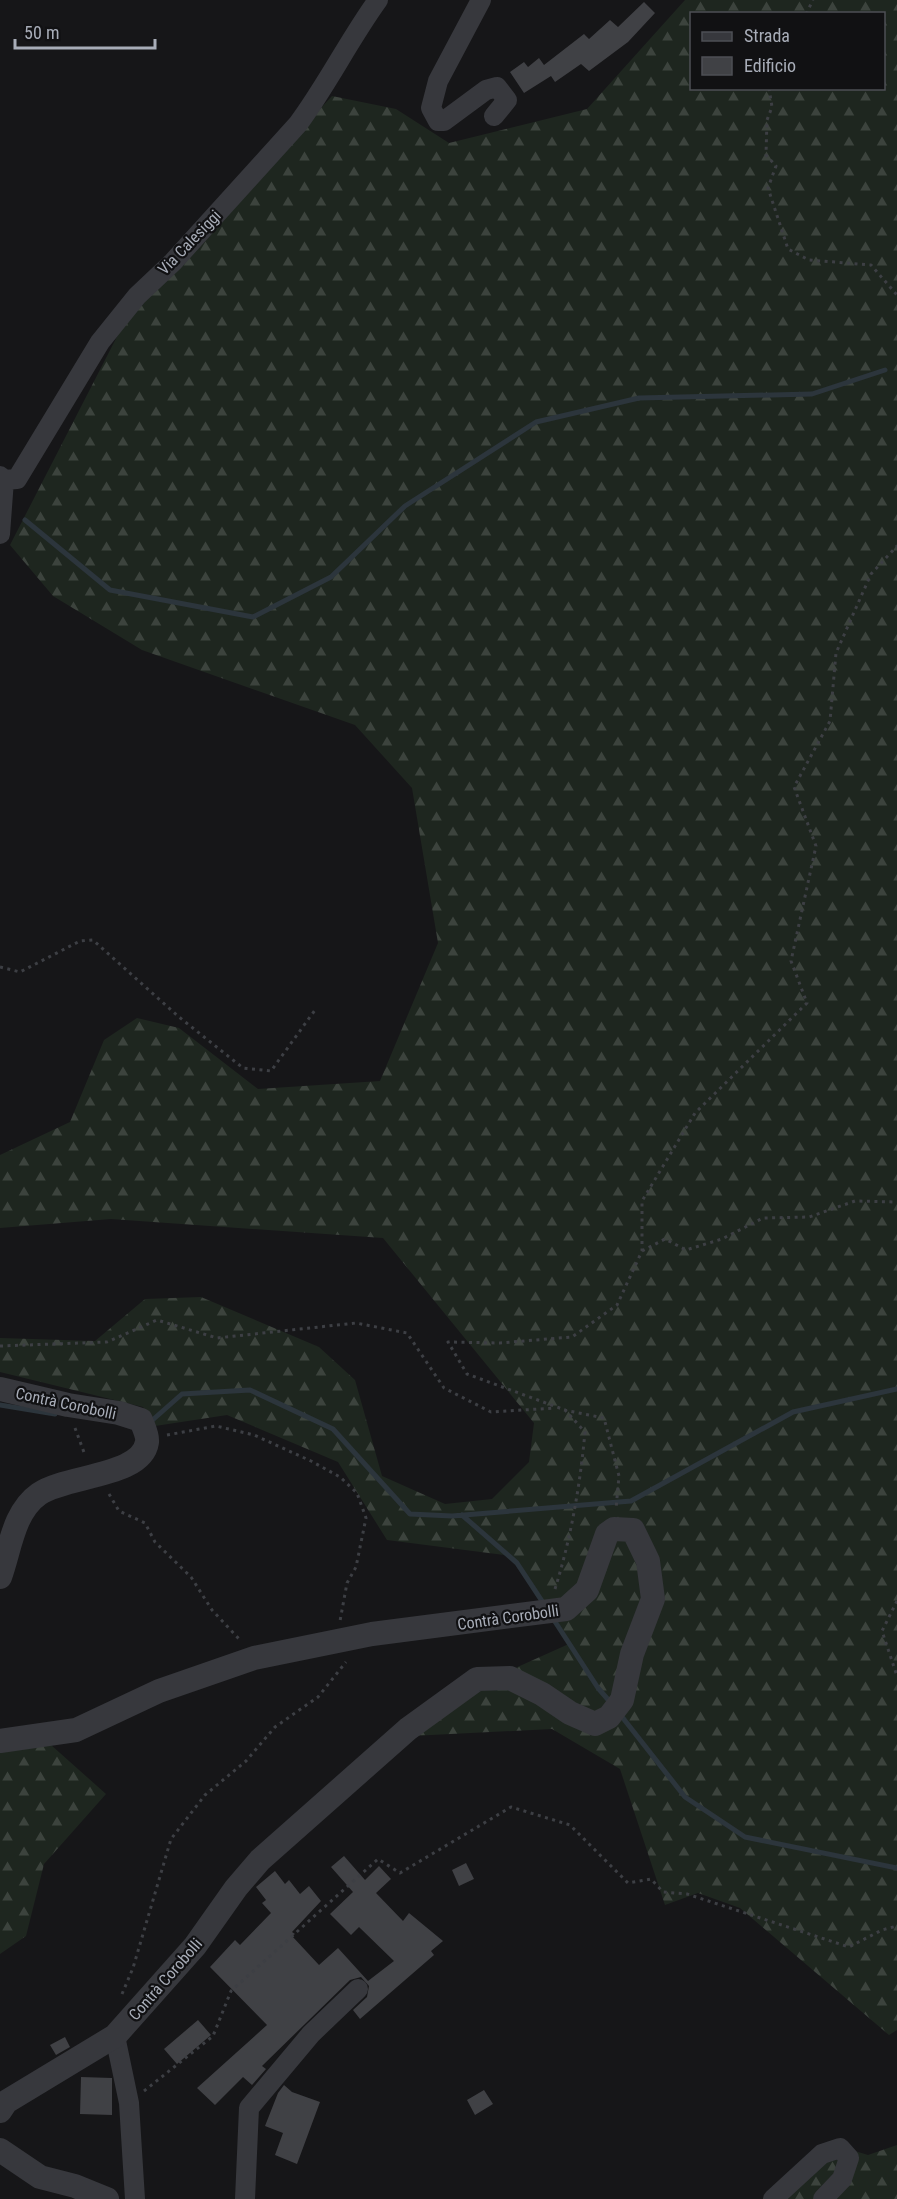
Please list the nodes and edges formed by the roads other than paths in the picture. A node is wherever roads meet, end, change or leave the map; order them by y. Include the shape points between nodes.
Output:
1 (378, 0) edge
2 (481, 0) edge
3 (494, 116) dead end
4 (2, 478) edge
5 (0, 534) edge
6 (0, 1389) edge
7 (0, 1577) edge
8 (0, 1741) edge
9 (358, 1989) dead end
10 (115, 2036) junction
11 (0, 2111) edge
12 (0, 2150) edge
13 (107, 2199) edge
14 (135, 2199) edge
15 (245, 2199) edge
16 (773, 2199) edge
17 (823, 2199) edge

1 - 4 street, Via Calesiggi via 298,124 131,303 100,342 17,479
2 - 3 street via 438,81 431,108 438,121 444,121 486,90 497,87 507,100
4 - 5 street, Via Calesiggi
6 - 7 street, Contrà Corobolli via 119,1413 145,1433 143,1455 125,1468 70,1480 38,1494 20,1516
8 - 10 street, Contrà Corobolli via 76,1730 159,1691 255,1658 346,1648 566,1609 587,1590 608,1534 614,1529 633,1530 648,1561 652,1599 616,1708 595,1724 510,1678 477,1679 408,1729 260,1860 195,1946
9 - 15 street via 311,2034 249,2108
10 - 11 street, Contrà Corobolli via 6,2102
10 - 14 street via 129,2103
12 - 13 street via 40,2177
16 - 17 street via 822,2154 840,2148 849,2158 848,2164 842,2179

